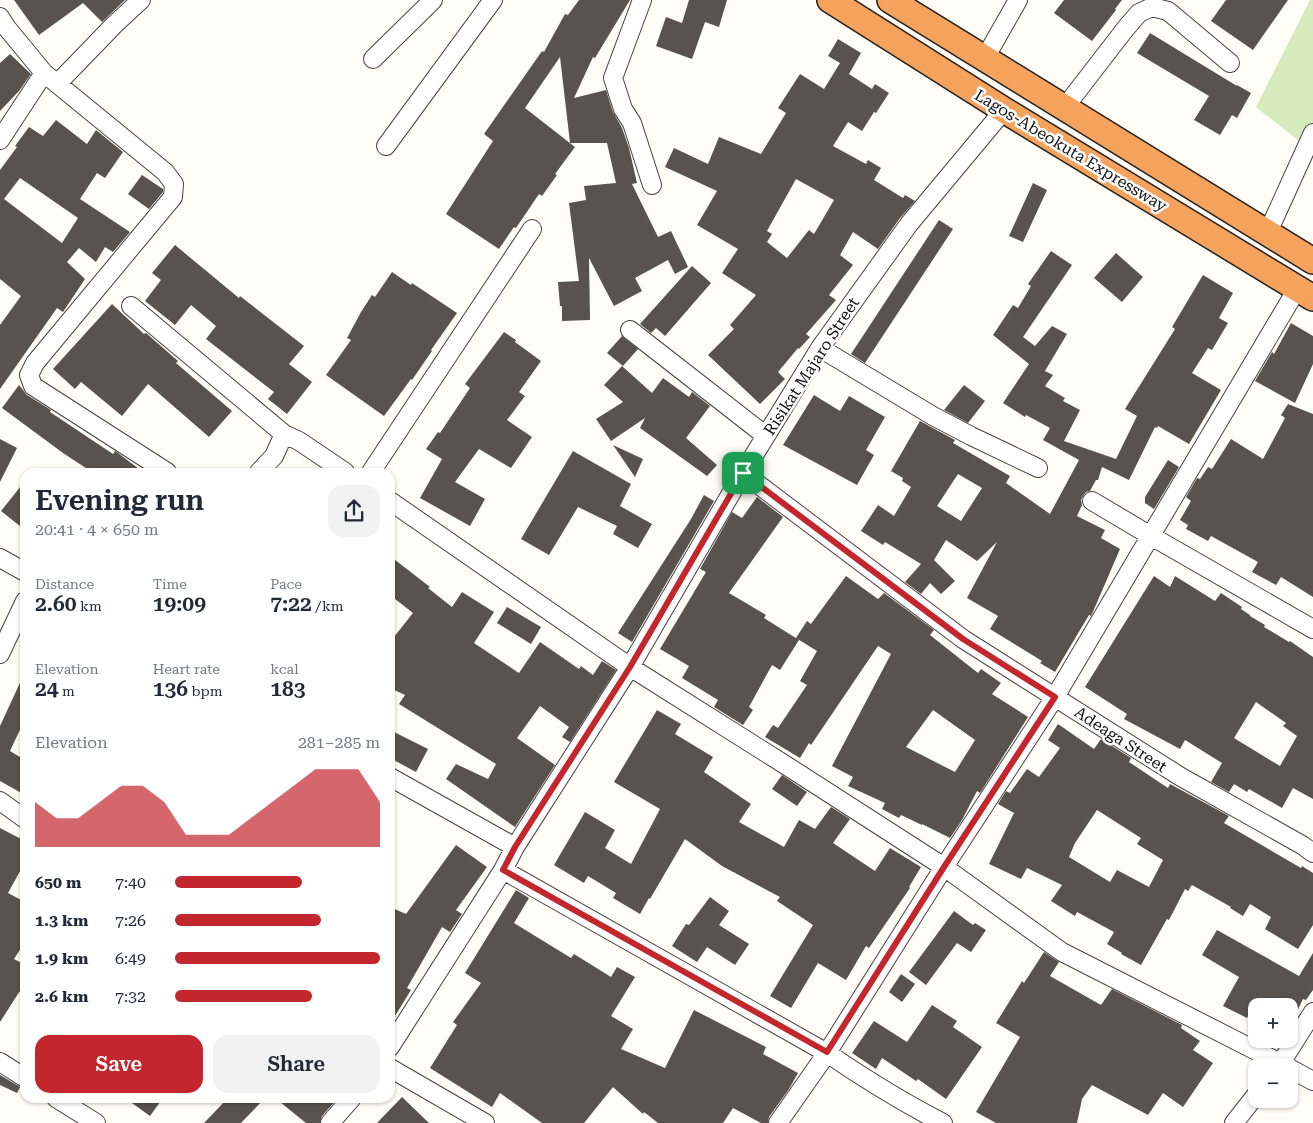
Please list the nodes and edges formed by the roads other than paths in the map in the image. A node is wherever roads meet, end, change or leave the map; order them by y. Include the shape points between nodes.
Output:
1 (141, 0) edge
2 (433, 0) edge
3 (493, 0) edge
4 (642, 0) edge
5 (830, 0) edge
6 (890, 0) edge
7 (1018, 0) edge
8 (0, 17) edge
9 (985, 58) junction
10 (373, 59) dead end
11 (1230, 63) dead end
12 (51, 78) junction
13 (1065, 107) junction
14 (1004, 110) junction
15 (1313, 132) edge
16 (0, 140) edge
17 (386, 146) dead end
18 (652, 185) dead end
19 (532, 229) dead end
20 (1268, 232) junction
21 (1313, 261) edge
22 (1305, 293) edge
23 (131, 306) dead end
24 (630, 330) dead end
25 (820, 348) junction
26 (284, 434) junction
27 (766, 436) junction
28 (161, 468) edge
29 (264, 468) edge
30 (339, 468) edge
31 (374, 468) edge
32 (1038, 468) dead end
33 (743, 473) junction
34 (1092, 501) dead end
35 (395, 504) edge
36 (1151, 536) junction
37 (0, 558) edge
38 (20, 569) edge
39 (20, 612) edge
40 (1313, 629) edge
41 (0, 654) edge
42 (630, 667) junction
43 (1055, 697) junction
44 (395, 780) edge
45 (0, 802) edge
46 (20, 816) edge
47 (515, 847) junction
48 (1313, 853) edge
49 (944, 867) junction
50 (503, 870) junction
51 (1313, 1012) edge
52 (395, 1039) edge
53 (827, 1052) junction
54 (1268, 1058) edge
55 (1288, 1058) edge
56 (0, 1062) edge
57 (395, 1071) edge
58 (1298, 1073) edge
59 (20, 1075) edge
60 (1313, 1081) edge
61 (61, 1103) edge
62 (348, 1103) edge
63 (1248, 1105) edge
64 (75, 1117) edge
65 (96, 1123) edge
66 (330, 1123) edge
67 (485, 1123) edge
68 (778, 1123) edge
69 (944, 1123) edge
70 (1234, 1123) edge

1 - 12 street
2 - 10 street
3 - 17 street
4 - 18 street via 613,78
5 - 14 highway, Lagos-Abeokuta Expressway
6 - 9 highway, Lagos-Abeokuta Expressway
7 - 9 street
8 - 12 street
9 - 13 highway, Lagos-Abeokuta Expressway
11 - 13 street via 1168,11 1152,7 1139,13
12 - 16 street
12 - 28 street via 165,172 174,184 173,197 29,374 33,386
13 - 20 highway, Lagos-Abeokuta Expressway
14 - 22 highway, Lagos-Abeokuta Expressway
14 - 25 street, Risikat Majaro Street via 909,224
15 - 20 street
19 - 31 street
20 - 21 highway, Lagos-Abeokuta Expressway
22 - 36 street
23 - 26 street
24 - 27 street
25 - 27 street, Risikat Majaro Street
25 - 32 street via 933,416
26 - 29 street via 274,456
26 - 30 street
27 - 33 street, Risikat Majaro Street
33 - 42 street, Risikat Majaro Street
33 - 43 street, Adeaga Street via 963,639
34 - 36 street
35 - 42 street
36 - 40 street
36 - 43 street
37 - 38 street
39 - 41 street
42 - 47 street, Risikat Majaro Street
42 - 49 street
43 - 48 street, Adeaga Street via 1181,777
43 - 49 street
44 - 47 street
45 - 46 street
47 - 50 street, Risikat Majaro Street
49 - 53 street
49 - 54 street via 1062,952
50 - 52 street, Risikat Majaro Street
50 - 53 street
51 - 55 street
53 - 68 street
53 - 69 street via 904,1103
56 - 59 street
57 - 67 street
58 - 60 street
61 - 64 street
62 - 66 street
63 - 70 street
64 - 65 street

